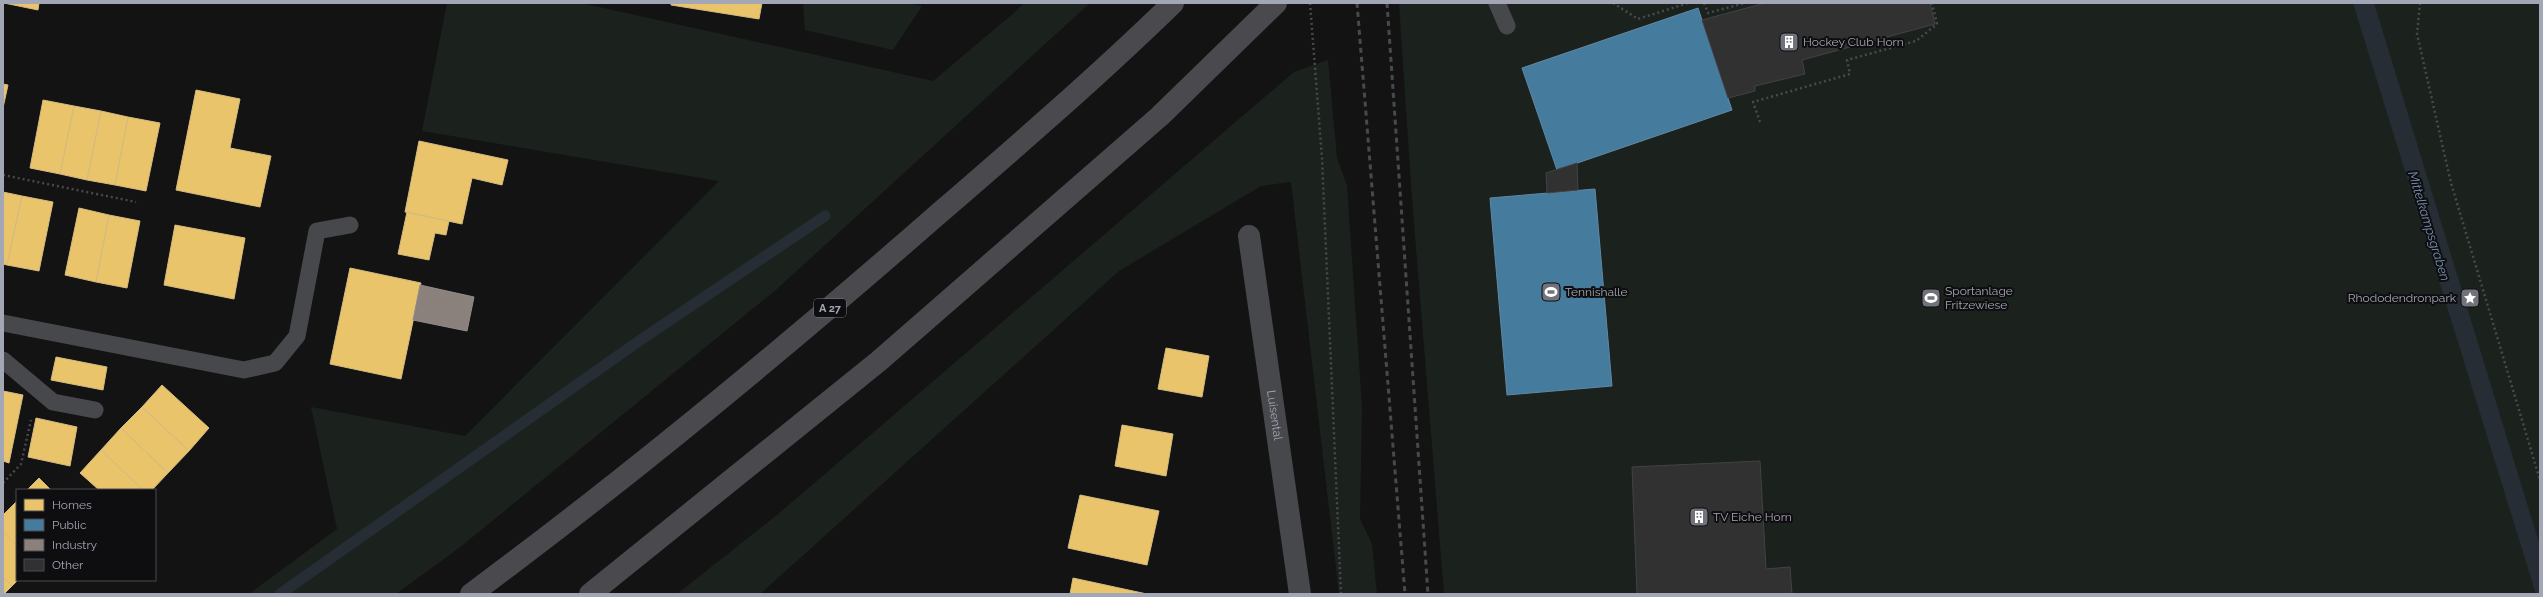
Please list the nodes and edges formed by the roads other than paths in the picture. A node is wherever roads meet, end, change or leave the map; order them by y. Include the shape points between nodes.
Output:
1 (1173, 3) edge
2 (1276, 3) edge
3 (1497, 3) edge
4 (1507, 26) dead end
5 (350, 224) dead end
6 (1248, 236) dead end
7 (3, 322) edge
8 (3, 360) edge
9 (95, 410) dead end
10 (471, 594) edge
11 (590, 594) edge
12 (1300, 594) edge

1 - 10 highway, A 27 via 1111,63 832,307 576,516
2 - 11 highway via 1160,116 879,361
3 - 4 lane
5 - 7 lane via 317,231 297,336 276,363 244,370
6 - 12 street, Luisental
8 - 9 lane via 53,402

